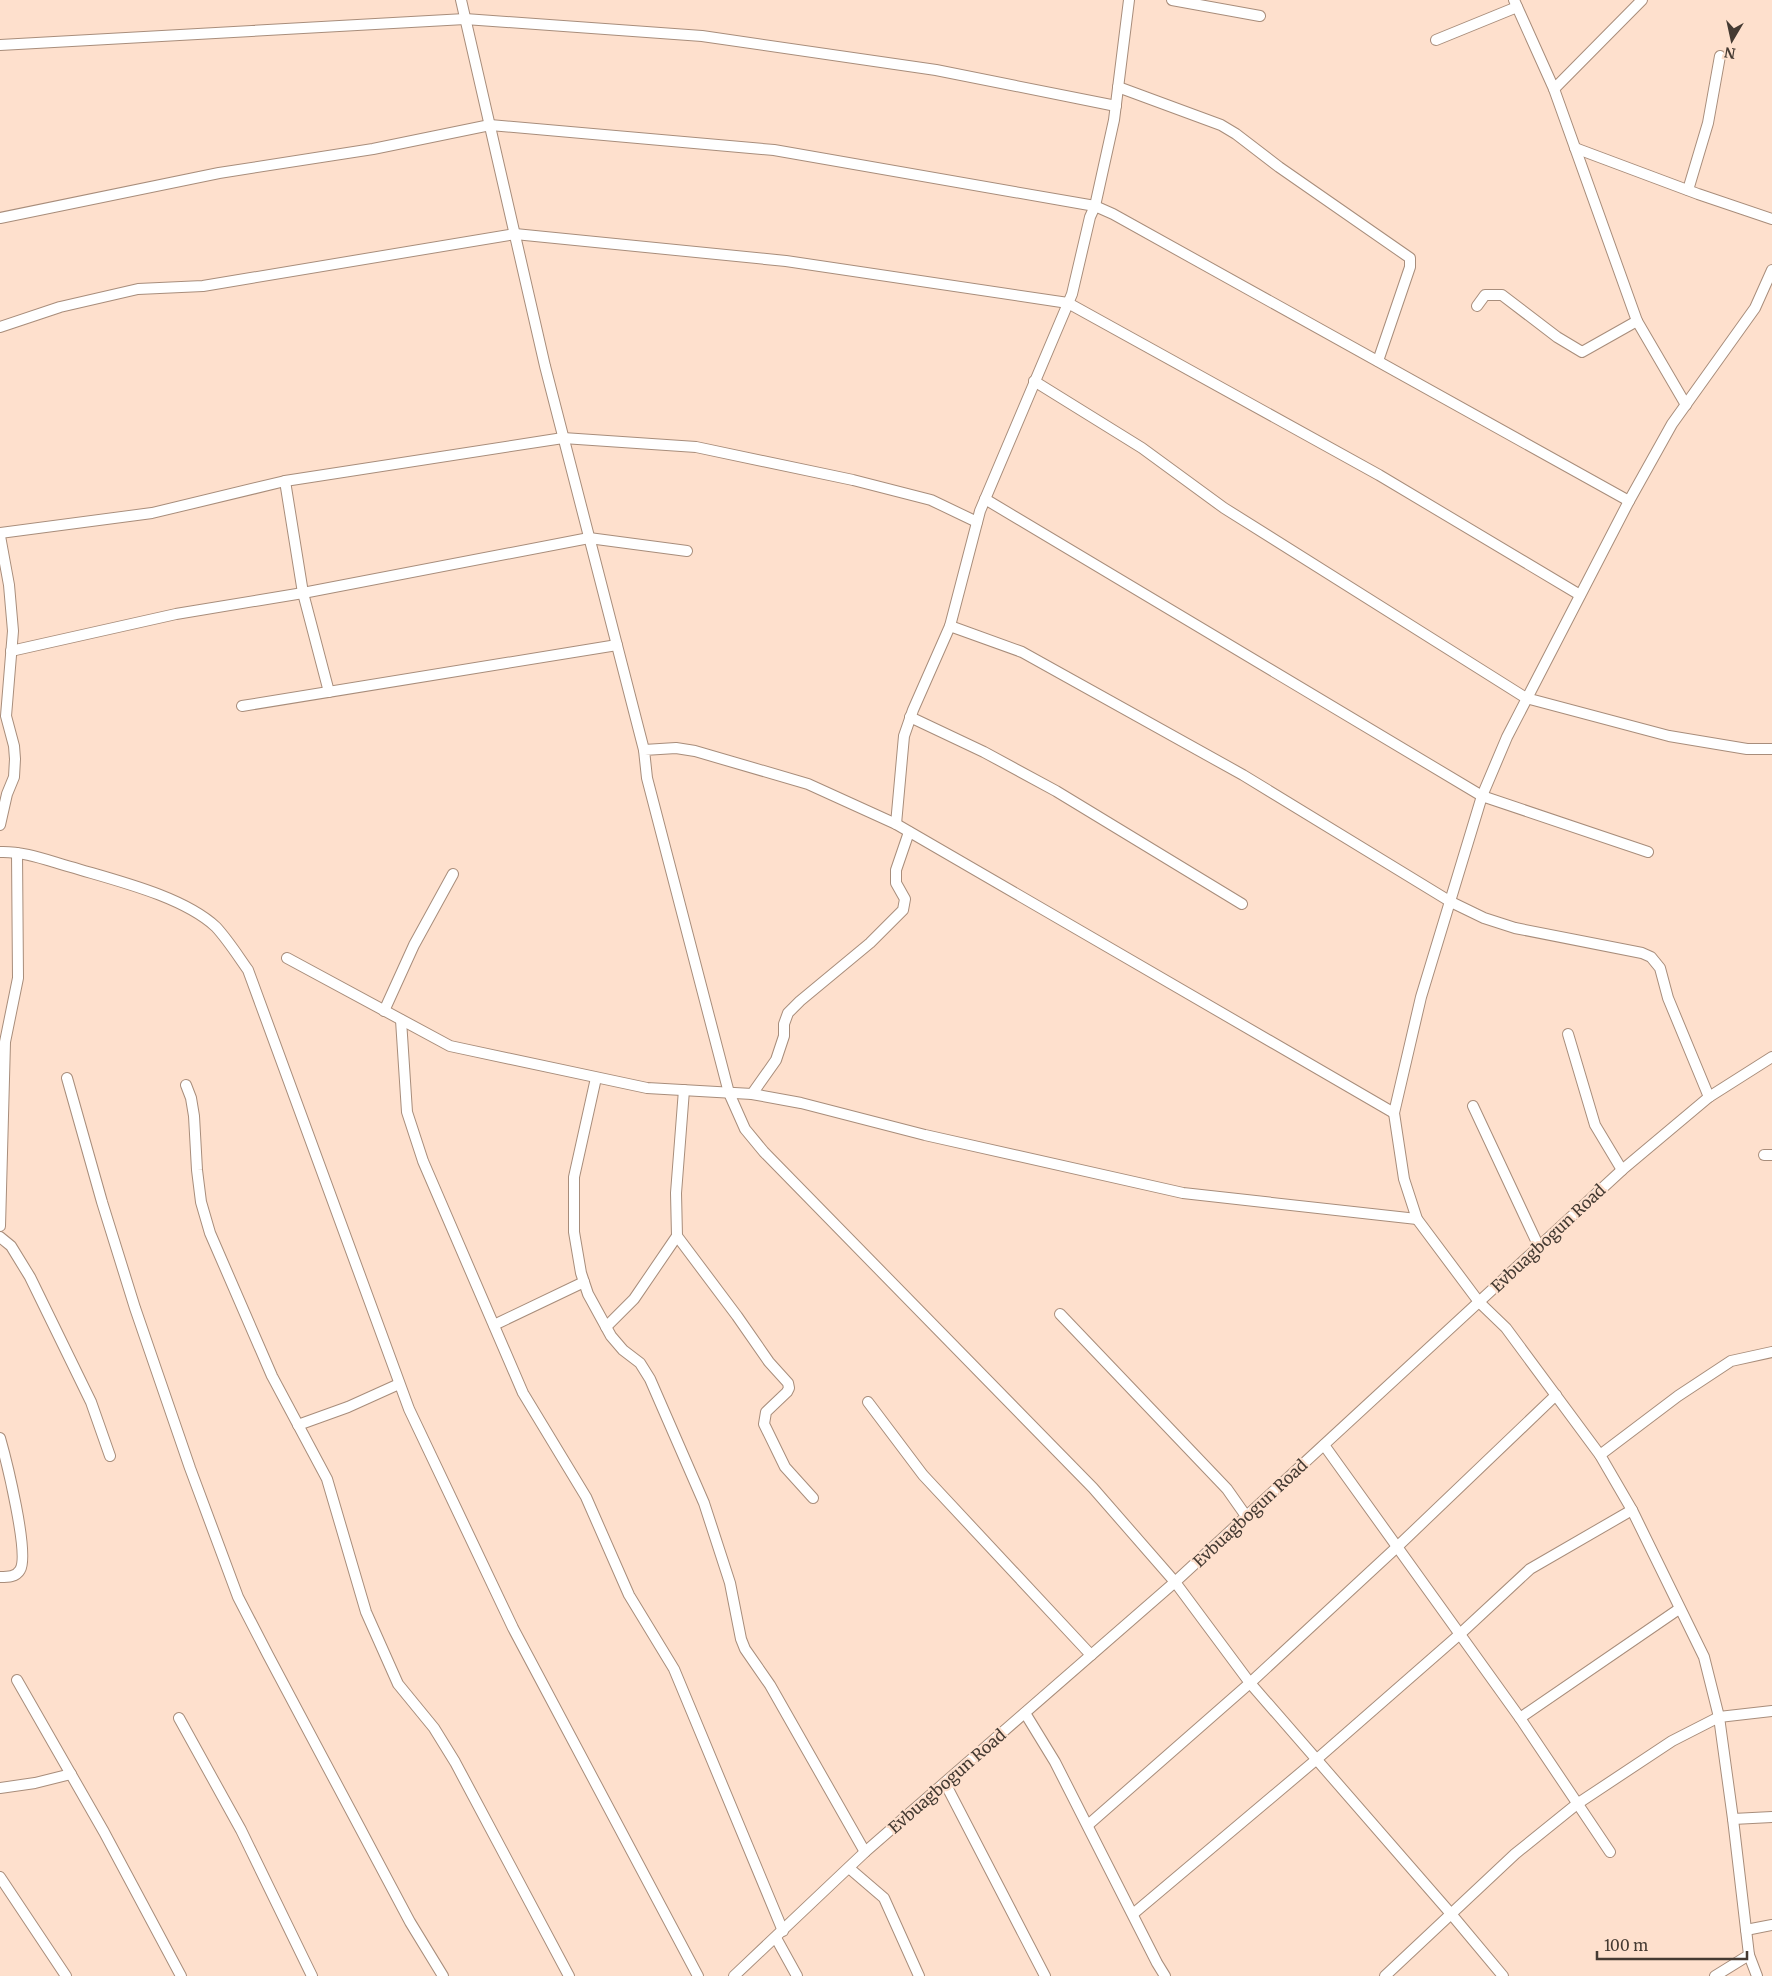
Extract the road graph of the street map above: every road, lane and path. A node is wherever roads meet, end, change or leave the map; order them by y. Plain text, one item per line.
1 (460, 0) edge
2 (1129, 0) edge
3 (1172, 0) edge
4 (1642, 0) edge
5 (1516, 4) edge
6 (1260, 16) dead end
7 (465, 19) junction
8 (1436, 40) dead end
9 (0, 45) edge
10 (1720, 56) dead end
11 (1118, 87) junction
12 (1554, 89) junction
13 (1116, 106) junction
14 (490, 125) junction
15 (1575, 148) junction
16 (1688, 190) junction
17 (1095, 206) junction
18 (0, 218) edge
19 (1772, 219) edge
20 (515, 234) junction
21 (1772, 270) edge
22 (1068, 303) junction
23 (1477, 306) dead end
24 (1637, 321) junction
25 (0, 327) edge
26 (1378, 361) junction
27 (1034, 381) junction
28 (1686, 405) junction
29 (563, 438) junction
30 (286, 481) junction
31 (985, 499) junction
32 (1629, 501) junction
33 (977, 522) junction
34 (0, 534) edge
35 (589, 538) junction
36 (687, 552) dead end
37 (303, 593) junction
38 (1580, 595) junction
39 (950, 626) junction
40 (616, 645) junction
41 (11, 651) junction
42 (328, 692) junction
43 (1526, 698) junction
44 (242, 706) dead end
45 (910, 717) junction
46 (1772, 749) edge
47 (644, 750) junction
48 (1482, 796) junction
49 (896, 824) junction
50 (0, 825) edge
51 (909, 832) junction
52 (0, 840) edge
53 (8, 852) edge
54 (1648, 852) dead end
55 (453, 874) dead end
56 (1451, 902) junction
57 (1242, 904) dead end
58 (287, 958) dead end
59 (384, 1011) junction
60 (401, 1020) junction
61 (1568, 1034) dead end
62 (1772, 1057) edge
63 (67, 1078) dead end
64 (596, 1078) junction
65 (186, 1085) dead end
66 (684, 1090) junction
67 (729, 1093) junction
68 (752, 1094) junction
69 (1709, 1097) junction
70 (1473, 1106) dead end
71 (1394, 1113) junction
72 (1622, 1170) junction
73 (1417, 1219) junction
74 (0, 1226) edge
75 (677, 1236) junction
76 (0, 1237) edge
77 (1539, 1247) junction
78 (584, 1282) junction
79 (1479, 1302) junction
80 (1060, 1314) dead end
81 (494, 1325) junction
82 (606, 1327) junction
83 (1772, 1352) edge
84 (400, 1384) junction
85 (1556, 1395) junction
86 (868, 1402) dead end
87 (298, 1425) junction
88 (0, 1438) edge
89 (1324, 1444) junction
90 (1600, 1455) junction
91 (110, 1456) dead end
92 (813, 1498) dead end
93 (1632, 1510) junction
94 (1246, 1516) junction
95 (1397, 1547) junction
96 (0, 1578) edge
97 (1175, 1582) junction
98 (1680, 1609) junction
99 (1460, 1634) junction
100 (1091, 1656) junction
101 (17, 1680) dead end
102 (1250, 1684) junction
103 (1772, 1711) edge
104 (1025, 1713) junction
105 (1719, 1717) junction
106 (179, 1718) dead end
107 (1520, 1718) junction
108 (1317, 1759) junction
109 (71, 1774) junction
110 (945, 1783) junction
111 (0, 1788) edge
112 (1577, 1804) junction
113 (1772, 1817) edge
114 (1733, 1819) junction
115 (1088, 1825) junction
116 (865, 1852) junction
117 (1610, 1852) dead end
118 (849, 1868) junction
119 (0, 1877) edge
120 (1133, 1914) junction
121 (1452, 1914) junction
122 (1772, 1926) edge
123 (1746, 1930) junction
124 (780, 1935) junction
125 (1749, 1955) junction
126 (66, 1976) edge
127 (180, 1976) edge
128 (312, 1976) edge
129 (442, 1976) edge
130 (569, 1976) edge
131 (698, 1976) edge
132 (734, 1976) edge
133 (797, 1976) edge
134 (920, 1976) edge
135 (1045, 1976) edge
136 (1165, 1976) edge
137 (1385, 1976) edge
138 (1502, 1976) edge
139 (1715, 1976) edge
140 (1756, 1976) edge

1 - 7 street
2 - 11 street
3 - 6 street
4 - 12 street
5 - 8 street
5 - 12 street
7 - 9 street
7 - 13 street
7 - 14 street
10 - 16 street
11 - 13 street
11 - 26 street
12 - 15 street
13 - 17 street
14 - 17 street
14 - 18 street
14 - 20 street
15 - 16 street
15 - 24 street
16 - 19 street
17 - 22 street
17 - 26 street
20 - 22 street
20 - 25 street
20 - 29 street
21 - 28 street
22 - 27 street
22 - 38 street
23 - 24 street
24 - 28 street
26 - 32 street
27 - 31 street
27 - 43 street
28 - 32 street
29 - 30 street
29 - 33 street
29 - 35 street
30 - 34 street
30 - 37 street
31 - 33 street
31 - 48 street
32 - 38 street
33 - 39 street
34 - 41 street
35 - 36 street
35 - 37 street
35 - 40 street
37 - 41 street
37 - 42 street
38 - 43 street
39 - 45 street
39 - 56 street
40 - 42 street
40 - 47 street
41 - 50 street
42 - 44 street
43 - 46 street
43 - 48 street
45 - 49 street
45 - 57 street
47 - 49 street
47 - 67 street
48 - 54 street
48 - 56 street
49 - 51 street
51 - 68 street
51 - 71 street
52 - 53 street
53 - 74 street
53 - 84 street
55 - 59 street
56 - 69 street
56 - 71 street
58 - 59 street
59 - 60 street
60 - 64 street
60 - 81 street
61 - 72 street
62 - 69 street, Evbuagbogun Road
63 - 129 street
64 - 66 street
64 - 78 street
65 - 87 street
66 - 67 street
66 - 75 street
67 - 68 street
67 - 97 street
68 - 73 street
69 - 72 street, Evbuagbogun Road
70 - 77 street
71 - 73 street
72 - 77 street, Evbuagbogun Road
73 - 79 street
75 - 82 street
75 - 92 street
76 - 91 street
77 - 79 street, Evbuagbogun Road
78 - 81 street
78 - 82 street
79 - 85 street
79 - 89 street, Evbuagbogun Road
80 - 94 street
81 - 124 street
82 - 116 street
83 - 90 street
84 - 87 street
84 - 131 street
85 - 90 street
85 - 95 street
86 - 100 street
87 - 130 street
88 - 96 street
89 - 94 street, Evbuagbogun Road
89 - 95 street
90 - 93 street
93 - 98 street
93 - 99 street
94 - 97 street, Evbuagbogun Road
95 - 99 street
95 - 102 street
97 - 100 street, Evbuagbogun Road
97 - 102 street
98 - 105 street
98 - 107 street
99 - 107 street
99 - 108 street
100 - 104 street, Evbuagbogun Road
101 - 109 street
102 - 108 street
102 - 115 street
103 - 105 street
104 - 110 street, Evbuagbogun Road
104 - 115 street
105 - 112 street
105 - 114 street
106 - 128 street
107 - 112 street
108 - 120 street
108 - 121 street
109 - 111 street
109 - 127 street
110 - 116 street, Evbuagbogun Road
110 - 135 street
112 - 117 street
112 - 121 street
113 - 114 street
114 - 123 street
115 - 120 street
116 - 118 street, Evbuagbogun Road
118 - 124 street, Evbuagbogun Road
118 - 134 street
119 - 126 street
120 - 136 street
121 - 137 street
121 - 138 street
122 - 123 street
123 - 125 street
124 - 132 street, Evbuagbogun Road
124 - 133 street
125 - 139 street
125 - 140 street

